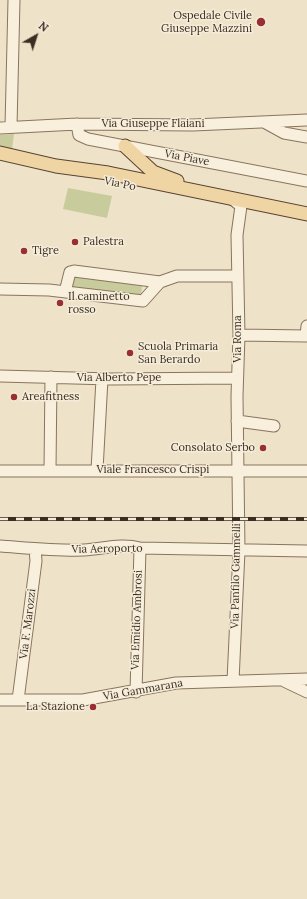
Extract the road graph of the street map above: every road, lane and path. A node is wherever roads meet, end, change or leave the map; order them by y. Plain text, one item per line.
1 (14, 0) edge
2 (307, 120) edge
3 (261, 121) junction
4 (76, 124) junction
5 (5, 128) edge
6 (307, 138) edge
7 (125, 146) junction
8 (0, 153) edge
9 (0, 161) edge
10 (105, 181) junction
11 (307, 181) edge
12 (176, 184) junction
13 (236, 203) junction
14 (307, 214) edge
15 (307, 218) edge
16 (307, 221) edge
17 (237, 276) junction
18 (160, 282) junction
19 (0, 289) edge
20 (65, 292) junction
21 (307, 333) edge
22 (239, 335) junction
23 (0, 376) edge
24 (51, 377) junction
25 (237, 378) junction
26 (102, 379) junction
27 (237, 421) junction
28 (274, 426) dead end
29 (50, 470) junction
30 (97, 470) junction
31 (0, 471) edge
32 (237, 471) junction
33 (307, 471) edge
34 (0, 546) edge
35 (140, 548) junction
36 (35, 549) junction
37 (239, 551) junction
38 (307, 551) edge
39 (307, 679) edge
40 (282, 680) junction
41 (233, 681) junction
42 (136, 692) junction
43 (307, 692) edge
44 (0, 700) edge
45 (18, 700) junction

1 - 5 street
2 - 3 street, Via Giuseppe Flaiani
3 - 4 street, Via Giuseppe Flaiani
3 - 6 street
4 - 5 street, Via Giuseppe Flaiani
4 - 7 street, Via Piave
7 - 11 street, Via Piave
7 - 12 main road
8 - 12 main road, Via Po
9 - 10 main road, Via Po
10 - 12 main road
10 - 13 main road, Via Po
12 - 13 main road, Via Po
13 - 14 main road, Via Po
13 - 15 main road
13 - 16 main road, Via Po
13 - 17 street, Via Roma
17 - 18 street
17 - 22 street, Via Roma
18 - 20 street
18 - 20 street
19 - 20 street
21 - 22 street
22 - 25 street, Via Roma
23 - 24 street, Via Alberto Pepe
24 - 26 street, Via Alberto Pepe
24 - 29 street
25 - 26 street, Via Alberto Pepe
25 - 27 street, Via Roma
26 - 30 street
27 - 28 street
27 - 32 street, Via Roma
29 - 30 street, Viale Francesco Crispi
29 - 31 street, Viale Francesco Crispi
30 - 32 street, Viale Francesco Crispi
32 - 33 street, Viale Francesco Crispi
32 - 37 street, Via Panfilo Gammelli
34 - 36 street, Via Aeroporto
35 - 36 street, Via Aeroporto
35 - 37 street, Via Aeroporto
35 - 42 street, Via Emidio Ambrosi
36 - 45 street, Via F. Marozzi
37 - 38 street, Via Aeroporto
37 - 41 street, Via Panfilo Gammelli
39 - 40 street
40 - 41 street, Via Gammarana
40 - 43 street, Via Gammarana
41 - 42 street, Via Gammarana
42 - 45 street, Via Gammarana
44 - 45 street, Via Gammarana

